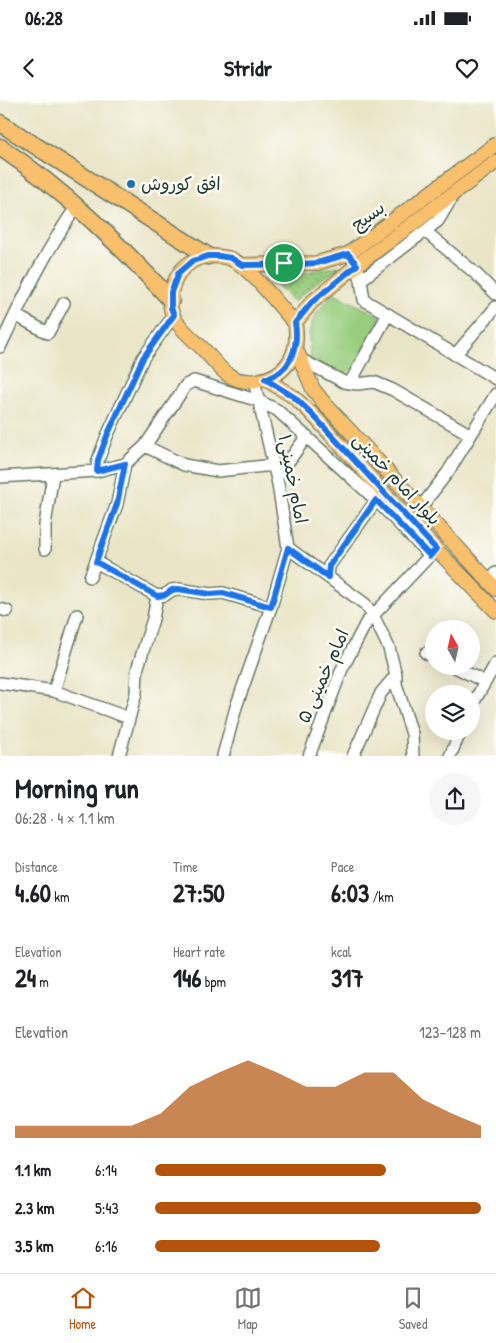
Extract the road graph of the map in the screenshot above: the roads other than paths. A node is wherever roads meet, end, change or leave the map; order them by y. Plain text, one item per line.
1 (0, 123) edge
2 (496, 144) edge
3 (0, 147) edge
4 (496, 162) edge
5 (456, 192) junction
6 (77, 206) junction
7 (425, 231) junction
8 (348, 254) junction
9 (208, 256) junction
10 (242, 265) junction
11 (357, 265) junction
12 (361, 280) junction
13 (496, 294) edge
14 (64, 303) dead end
15 (172, 307) junction
16 (496, 307) edge
17 (388, 314) junction
18 (15, 315) junction
19 (295, 323) junction
20 (0, 347) edge
21 (298, 354) junction
22 (455, 355) junction
23 (496, 379) edge
24 (260, 380) junction
25 (350, 383) junction
26 (496, 394) edge
27 (259, 401) junction
28 (471, 435) junction
29 (307, 436) junction
30 (145, 446) junction
31 (125, 464) junction
32 (274, 465) junction
33 (97, 471) junction
34 (53, 474) junction
35 (0, 477) edge
36 (277, 477) junction
37 (380, 495) junction
38 (422, 507) junction
39 (288, 548) junction
40 (45, 549) dead end
41 (433, 552) junction
42 (96, 562) junction
43 (90, 577) dead end
44 (328, 577) junction
45 (494, 582) edge
46 (157, 596) junction
47 (271, 607) junction
48 (496, 611) edge
49 (77, 615) dead end
50 (374, 617) junction
51 (496, 663) edge
52 (396, 675) junction
53 (471, 675) edge
54 (485, 682) junction
55 (0, 683) edge
56 (54, 691) junction
57 (480, 691) edge
58 (128, 718) junction
59 (457, 740) edge
60 (119, 756) edge
61 (223, 756) edge
62 (309, 756) edge
63 (354, 756) edge
64 (413, 756) edge
65 (450, 756) edge

1 - 9 highway
2 - 8 main road, بسیج
3 - 6 highway
4 - 5 main road, بسیج
5 - 7 street
5 - 11 main road, بسیج
6 - 15 highway
6 - 18 street
7 - 12 street
7 - 13 street
8 - 10 main road, بسیج
8 - 11 main road
9 - 10 main road
9 - 15 main road
10 - 19 main road
11 - 12 street
11 - 19 main road, بسیج
12 - 17 street
14 - 18 street
15 - 24 main road
15 - 33 street
16 - 22 street
17 - 22 street
17 - 25 street
18 - 20 street
19 - 21 main road
21 - 24 main road
21 - 25 street
21 - 38 main road, بلوار امام خمینی
22 - 23 street
24 - 27 street, امام خمینی۱
24 - 37 main road, بلوار امام خمینی
25 - 28 street
26 - 28 street
27 - 29 street
27 - 30 street
27 - 32 street, امام خمینی۱
28 - 38 street
29 - 36 street
29 - 37 street
30 - 31 street
30 - 32 street
31 - 33 street
31 - 42 street
32 - 36 street, امام خمینی۱
33 - 34 street
34 - 35 street
34 - 40 street
36 - 39 street, امام خمینی۱
37 - 41 main road, بلوار امام خمینی
37 - 44 street
38 - 45 main road, بلوار امام خمینی
39 - 44 street
39 - 47 street, امام خمینی۱
41 - 48 main road, بلوار امام خمینی
41 - 50 street, امام خمینی ۵
42 - 43 street
42 - 46 street
44 - 50 street
46 - 47 street
46 - 58 street
47 - 61 street, امام خمینی۱
49 - 56 street
50 - 52 street
50 - 62 street, امام خمینی ۵
51 - 54 street
52 - 63 street
52 - 64 street
53 - 54 street
54 - 57 street
55 - 56 street
56 - 58 street
58 - 60 street
59 - 65 street

